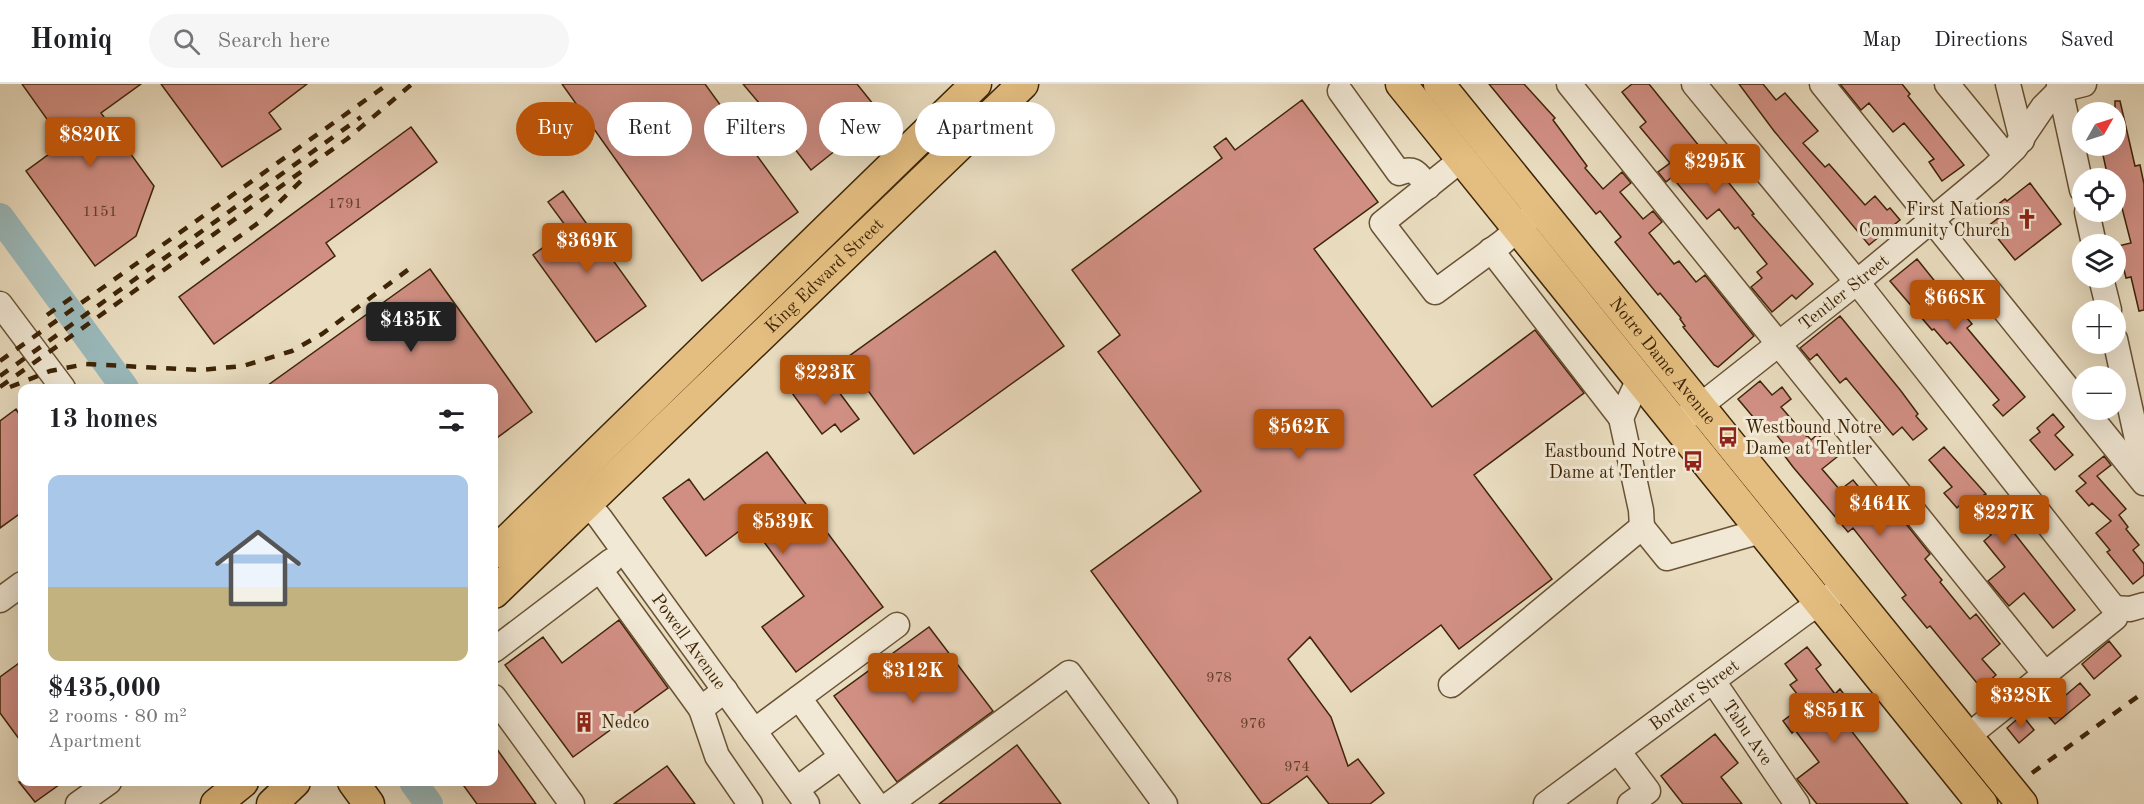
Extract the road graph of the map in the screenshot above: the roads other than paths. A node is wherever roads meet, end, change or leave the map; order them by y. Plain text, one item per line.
1 (976, 84) edge
2 (1023, 84) edge
3 (1401, 84) edge
4 (1439, 84) edge
5 (1569, 84) edge
6 (1694, 84) edge
7 (1821, 84) edge
8 (1947, 84) edge
9 (2008, 84) edge
10 (2084, 84) edge
11 (2059, 87) edge
12 (1340, 91) dead end
13 (2014, 148) junction
14 (1462, 159) junction
15 (2077, 168) edge
16 (1428, 187) junction
17 (1540, 209) junction
18 (1931, 219) junction
19 (1518, 228) junction
20 (1491, 250) junction
21 (1857, 282) junction
22 (0, 305) edge
23 (713, 340) junction
24 (1778, 343) junction
25 (2118, 354) edge
26 (734, 363) junction
27 (1639, 379) junction
28 (60, 384) edge
29 (2072, 394) edge
30 (1700, 405) junction
31 (1621, 418) junction
32 (2093, 420) edge
33 (1676, 425) junction
34 (2144, 471) edge
35 (2144, 483) edge
36 (578, 492) junction
37 (1642, 527) junction
38 (1761, 531) junction
39 (498, 550) edge
40 (624, 551) junction
41 (600, 570) junction
42 (18, 587) edge
43 (1846, 587) junction
44 (498, 588) edge
45 (0, 600) edge
46 (1819, 603) junction
47 (2144, 605) edge
48 (2115, 613) junction
49 (672, 617) junction
50 (897, 625) dead end
51 (647, 635) junction
52 (498, 647) edge
53 (2045, 674) junction
54 (1713, 681) junction
55 (1452, 685) dead end
56 (725, 690) junction
57 (799, 698) junction
58 (498, 703) edge
59 (701, 709) junction
60 (754, 730) junction
61 (1968, 736) junction
62 (1618, 751) junction
63 (842, 757) junction
64 (103, 786) edge
65 (238, 786) edge
66 (291, 786) edge
67 (356, 786) edge
68 (799, 798) edge
69 (1645, 800) edge
70 (78, 804) edge
71 (216, 804) edge
72 (272, 804) edge
73 (369, 804) edge
74 (572, 804) edge
75 (750, 804) edge
76 (876, 804) edge
77 (890, 804) edge
78 (1165, 804) edge
79 (1546, 804) edge
80 (1797, 804) edge
81 (1982, 804) edge
82 (2022, 804) edge

1 - 23 main road, King Edward Street
2 - 26 main road, King Edward Street
3 - 14 main road, Notre Dame Avenue
4 - 17 main road, Notre Dame Avenue
5 - 24 street
6 - 21 street
7 - 18 street
8 - 13 street
9 - 13 street
10 - 11 street
11 - 13 street, Tentler Street
11 - 15 street
12 - 16 street
13 - 18 street, Tentler Street
14 - 16 street
14 - 19 main road, Notre Dame Avenue
16 - 20 street
17 - 19 street
17 - 30 main road, Notre Dame Avenue
18 - 21 street, Tentler Street
18 - 29 street
19 - 20 street
19 - 27 main road, Notre Dame Avenue
20 - 31 street
21 - 24 street, Tentler Street
21 - 48 street
22 - 28 street
23 - 26 main road
23 - 36 main road, King Edward Street
24 - 30 street, Tentler Street
24 - 53 street
25 - 34 street
26 - 36 main road, King Edward Street
27 - 31 street
27 - 33 main road, Notre Dame Avenue
30 - 33 street, Tentler Street
30 - 43 main road, Notre Dame Avenue
31 - 37 street
32 - 35 street
33 - 38 main road, Notre Dame Avenue
36 - 39 main road, King Edward Street
36 - 40 street, Powell Avenue
36 - 44 main road, King Edward Street
37 - 38 street
37 - 55 street
38 - 46 main road, Notre Dame Avenue
40 - 41 street
40 - 49 street, Powell Avenue
41 - 51 street
41 - 52 street
42 - 45 street
43 - 46 street, Border Street
43 - 61 main road, Notre Dame Avenue
46 - 54 street, Border Street
46 - 81 main road, Notre Dame Avenue
47 - 48 street
48 - 53 street
49 - 51 street
49 - 56 street, Powell Avenue
50 - 57 street
51 - 59 street
53 - 61 street
54 - 62 street, Border Street
54 - 80 street, Tabu Ave
56 - 59 street
56 - 60 street, Powell Avenue
57 - 60 street
57 - 63 street
58 - 74 street
59 - 75 street
60 - 68 street, Powell Avenue
61 - 82 main road, Notre Dame Avenue
62 - 69 street
62 - 79 street, Border Street
63 - 68 street
63 - 76 street
64 - 70 street
65 - 71 main road
66 - 72 main road
67 - 73 main road
77 - 78 street

